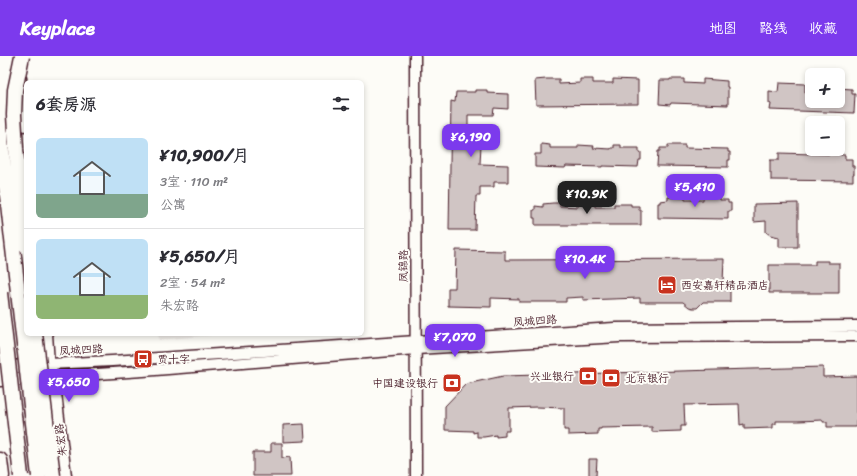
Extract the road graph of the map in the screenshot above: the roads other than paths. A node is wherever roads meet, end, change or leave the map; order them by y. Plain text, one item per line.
1 (18, 56) edge
2 (22, 56) edge
3 (415, 56) edge
4 (24, 110) edge
5 (0, 134) edge
6 (24, 227) edge
7 (0, 292) edge
8 (857, 326) edge
9 (35, 336) edge
10 (46, 336) edge
11 (857, 336) edge
12 (416, 345) junction
13 (48, 364) junction
14 (0, 368) edge
15 (53, 376) junction
16 (0, 380) edge
17 (0, 460) edge
18 (2, 476) edge
19 (21, 476) edge
20 (39, 476) edge
21 (53, 476) edge
22 (65, 476) edge
23 (416, 476) edge

1 - 4 main road
2 - 6 highway, bridge
3 - 12 street, 凤锦路
5 - 20 highway, bridge
7 - 19 highway, bridge
8 - 12 street, 凤城四路
9 - 21 highway, bridge
10 - 13 main road, 朱宏路
11 - 12 street, 凤城四路
12 - 13 street, 凤城四路
12 - 15 street, 凤城四路
12 - 23 street, 凤锦路
13 - 14 main road
13 - 15 main road, 朱宏路
15 - 16 main road
15 - 22 main road, 朱宏路
17 - 18 highway

